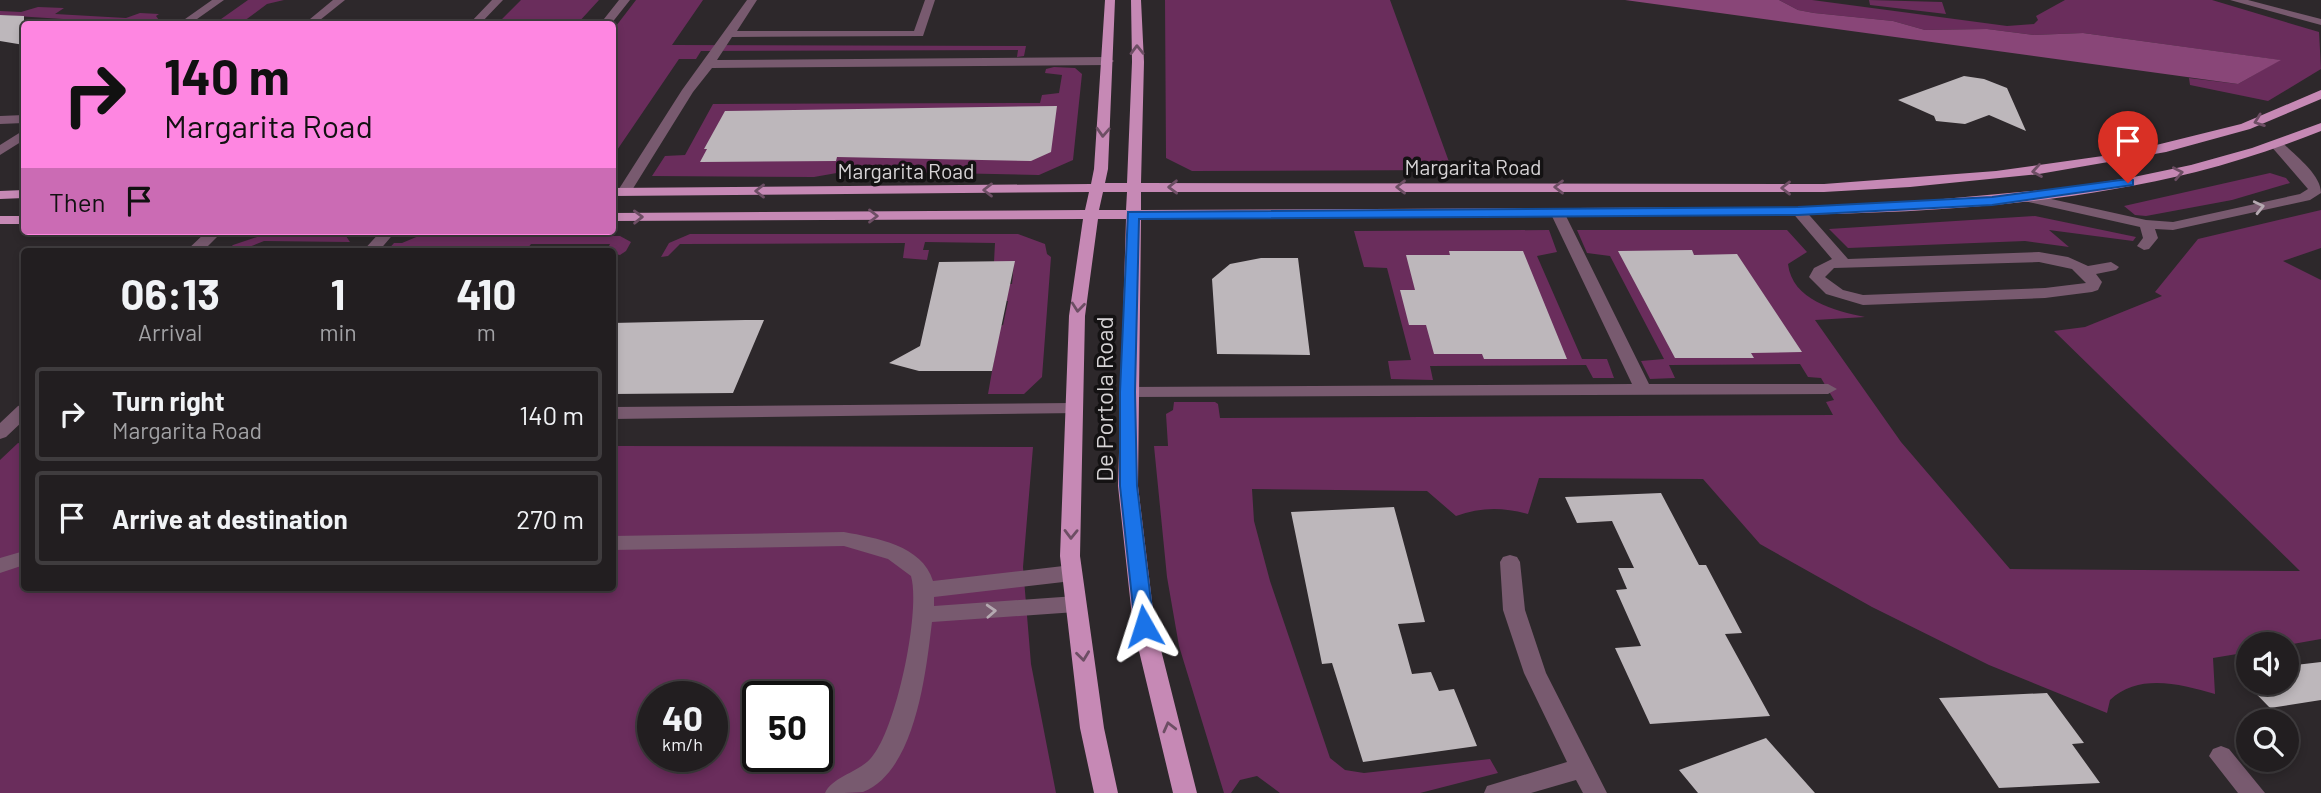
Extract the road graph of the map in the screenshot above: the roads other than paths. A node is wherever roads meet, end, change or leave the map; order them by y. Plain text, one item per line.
1 (219, 0) edge
2 (340, 0) edge
3 (498, 0) edge
4 (625, 0) edge
5 (752, 0) edge
6 (930, 0) edge
7 (1110, 0) edge
8 (1136, 0) edge
9 (2235, 0) edge
10 (188, 21) edge
11 (313, 21) edge
12 (477, 21) edge
13 (608, 21) edge
14 (2321, 22) edge
15 (729, 34) junction
16 (1108, 61) junction
17 (709, 64) junction
18 (2321, 94) edge
19 (21, 119) edge
20 (0, 120) edge
21 (2321, 127) edge
22 (21, 136) edge
23 (2277, 145) junction
24 (0, 151) edge
25 (2314, 177) edge
26 (1927, 183) junction
27 (1134, 188) junction
28 (1097, 189) junction
29 (618, 192) edge
30 (21, 194) edge
31 (0, 195) edge
32 (2024, 197) junction
33 (1798, 211) junction
34 (1557, 212) junction
35 (1091, 215) junction
36 (1132, 215) junction
37 (616, 217) edge
38 (0, 220) edge
39 (21, 220) edge
40 (2146, 224) junction
41 (212, 235) edge
42 (385, 235) edge
43 (2144, 246) dead end
44 (197, 248) edge
45 (374, 248) edge
46 (1844, 264) junction
47 (2111, 267) dead end
48 (2085, 271) junction
49 (1828, 389) dead end
50 (1643, 390) junction
51 (1128, 392) junction
52 (1073, 409) junction
53 (21, 413) edge
54 (616, 413) edge
55 (0, 433) edge
56 (616, 543) edge
57 (21, 559) edge
58 (1510, 562) dead end
59 (0, 566) edge
60 (1072, 573) junction
61 (924, 590) junction
62 (1076, 604) junction
63 (923, 615) junction
64 (2221, 756) dead end
65 (1581, 768) junction
66 (837, 793) edge
67 (1106, 793) edge
68 (1185, 793) edge
69 (1496, 793) edge
70 (1595, 793) edge
71 (2253, 793) edge

1 - 10 street
2 - 11 street
3 - 12 street
4 - 13 street
5 - 15 street
6 - 15 street
7 - 16 main road, De Portola Road
27 -> 8 main road, De Portola Road
9 - 14 street
15 - 17 street
16 - 17 street
16 -> 28 main road, De Portola Road
17 - 29 street
18 -> 26 main road, Margarita Road
19 - 20 street
21 - 23 main road, Margarita Road
22 - 24 street
23 - 25 street
32 -> 23 main road, Margarita Road
40 -> 25 street
26 -> 27 main road, Margarita Road
26 - 33 main road
27 - 28 main road, Margarita Road
27 - 36 main road, De Portola Road
28 -> 29 main road, Margarita Road
28 - 35 main road, De Portola Road
30 - 31 main road
32 - 33 main road, Margarita Road
32 - 40 street
33 - 34 main road, Margarita Road
33 - 46 street
34 - 36 main road, Margarita Road
34 - 50 street
35 - 36 main road, Margarita Road
37 -> 35 main road, Margarita Road
35 -> 52 main road, De Portola Road
36 - 51 main road, De Portola Road
38 - 39 main road
40 - 43 street
41 - 44 street
42 - 45 street
46 - 48 street
46 - 48 street
47 - 48 street
49 - 50 street
50 - 51 street
68 -> 51 main road, De Portola Road
52 - 54 street
52 -> 60 main road, De Portola Road
53 - 55 street
56 - 61 street
57 - 59 street
58 - 65 street
60 - 61 street
60 - 62 main road, De Portola Road
61 - 63 street
63 -> 62 street
62 -> 67 main road, De Portola Road
63 - 66 street
64 - 71 street
65 - 69 street
65 - 70 street

